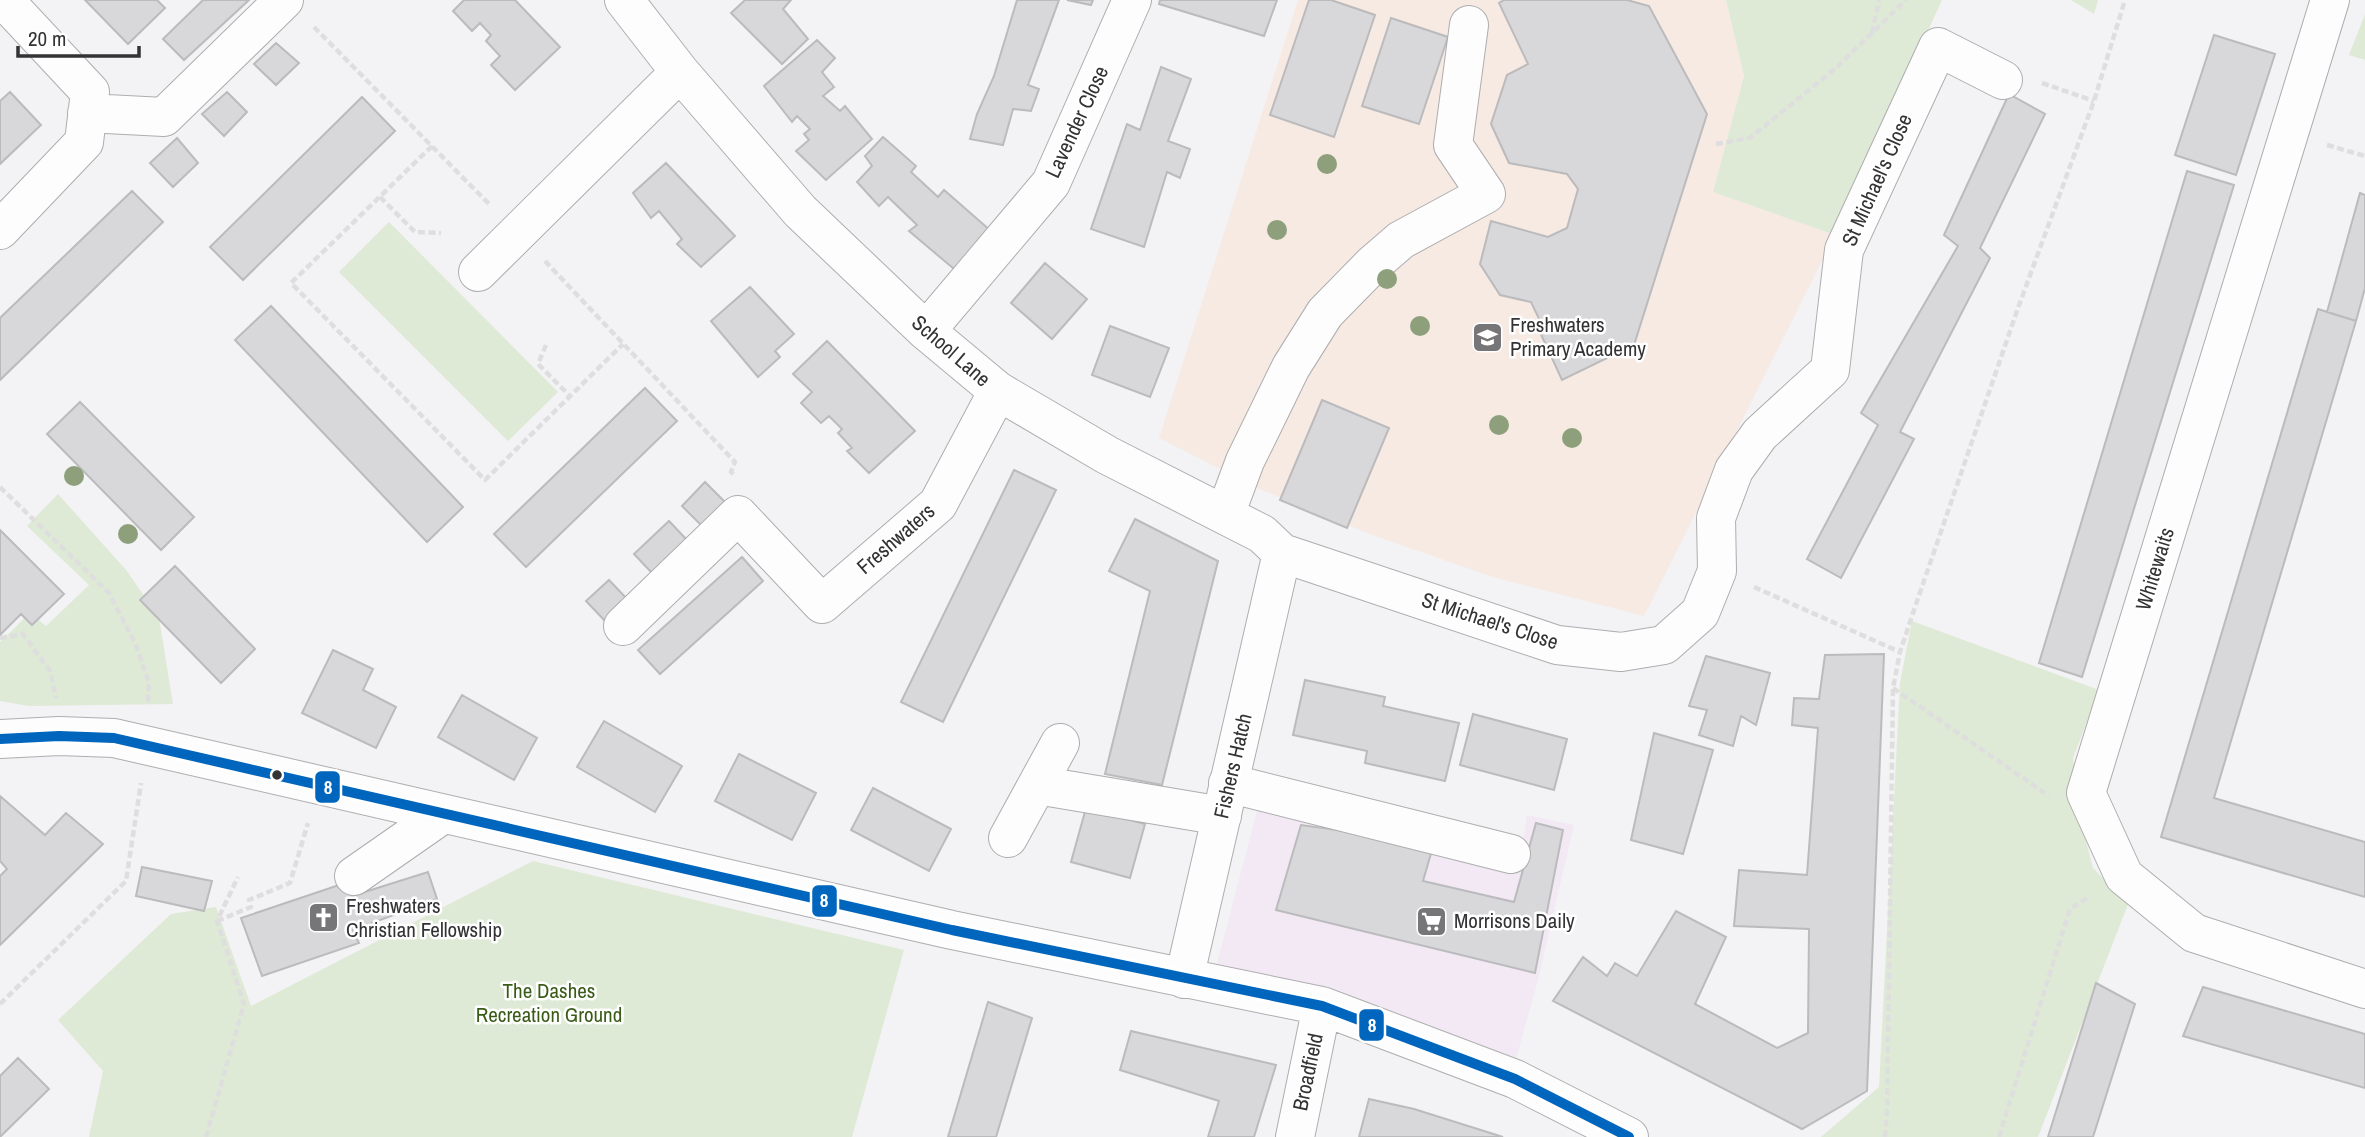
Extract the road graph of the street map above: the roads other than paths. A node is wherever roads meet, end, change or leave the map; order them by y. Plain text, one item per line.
1 (4, 0) edge
2 (624, 0) edge
3 (1132, 0) edge
4 (2330, 0) edge
5 (295, 10) edge
6 (1469, 25) dead end
7 (680, 72) junction
8 (2003, 80) road end
9 (87, 113) junction
10 (0, 230) edge
11 (478, 272) dead end
12 (926, 331) junction
13 (998, 391) junction
14 (1225, 515) junction
15 (1282, 553) junction
16 (623, 626) dead end
17 (0, 738) edge
18 (1059, 743) dead end
19 (1037, 785) junction
20 (1225, 800) junction
21 (443, 814) junction
22 (1008, 838) dead end
23 (1511, 854) dead end
24 (354, 876) dead end
25 (1184, 979) junction
26 (2365, 989) edge
27 (1322, 1006) junction
28 (1295, 1137) edge
29 (1629, 1137) edge

1 - 9 street
2 - 7 street, School Lane
3 - 12 street, Lavender Close
4 - 26 street, Whitewaits
5 - 9 street
6 - 14 street
7 - 11 street
7 - 12 street, School Lane
8 - 15 street, St Michael's Close
9 - 10 street
12 - 13 street, School Lane
13 - 14 street, School Lane
13 - 16 street, Freshwaters
14 - 15 street, School Lane
15 - 20 street, Fishers Hatch
17 - 21 street
18 - 19 street
19 - 20 street
19 - 22 street
20 - 23 street
20 - 25 street, Fishers Hatch
21 - 24 street
21 - 25 street
25 - 27 street
27 - 28 street, Broadfield
27 - 29 street

